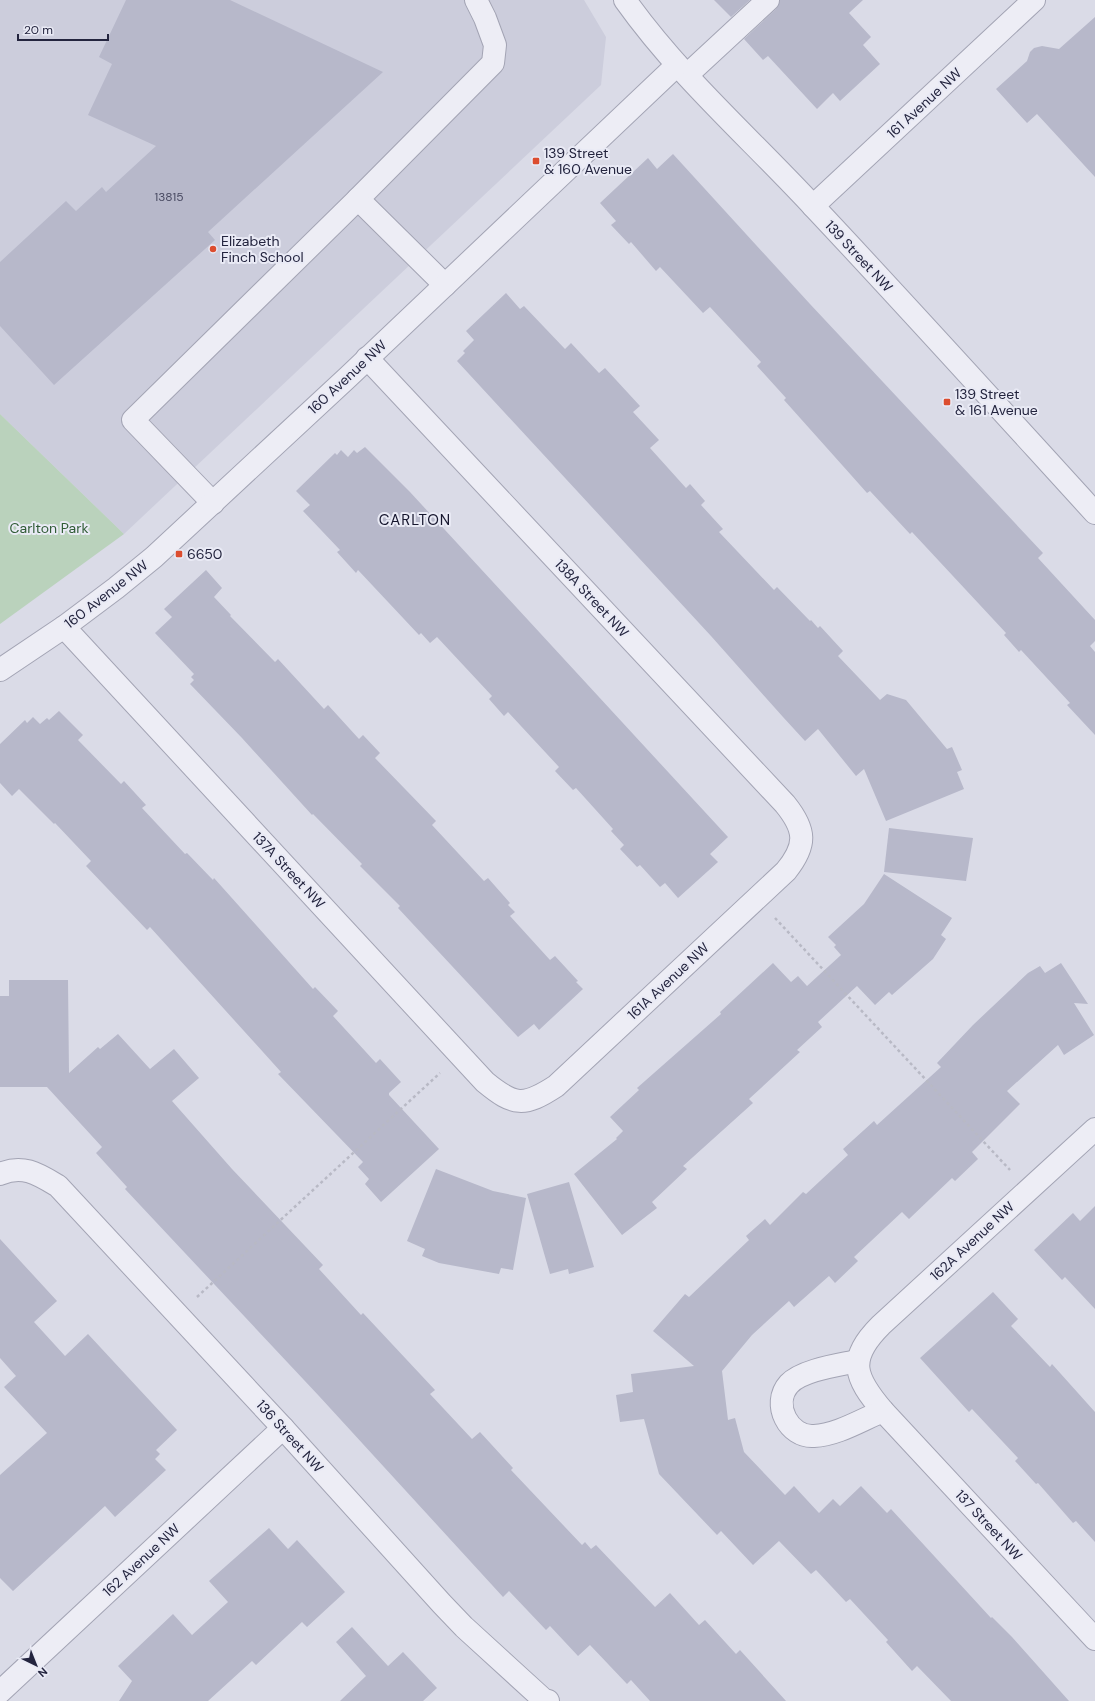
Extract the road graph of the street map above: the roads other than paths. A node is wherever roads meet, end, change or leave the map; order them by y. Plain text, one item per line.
1 (476, 0) edge
2 (625, 0) edge
3 (768, 0) edge
4 (1034, 0) edge
5 (682, 70) junction
6 (358, 199) junction
7 (813, 206) junction
8 (445, 285) junction
9 (367, 358) junction
10 (213, 502) junction
11 (1095, 512) edge
12 (64, 627) junction
13 (0, 670) edge
14 (802, 845) joint
15 (523, 1102) joint
16 (1095, 1129) edge
17 (0, 1174) edge
18 (858, 1361) junction
19 (883, 1411) junction
20 (283, 1428) junction
21 (1095, 1639) edge
22 (0, 1692) edge
23 (545, 1701) edge

1 - 6 street
2 - 5 street, 139 Street NW
3 - 5 street, 160 Avenue NW
4 - 7 street, 161 Avenue NW
5 - 7 street, 139 Street NW
5 - 8 street, 160 Avenue NW
6 - 8 street
6 - 10 street
7 - 11 street, 139 Street NW
8 - 9 street, 160 Avenue NW
9 - 10 street, 160 Avenue NW
9 - 14 street, 138A Street NW
10 - 12 street, 160 Avenue NW
12 - 13 street, 160 Avenue NW
12 - 15 street, 137A Street NW
14 - 15 street, 161A Avenue NW
16 - 18 street, 162A Avenue NW
17 - 20 street, 136 Street NW
18 - 19 street, 137 Street NW
18 - 19 street
19 - 21 street, 137 Street NW
20 - 22 street, 162 Avenue NW
20 - 23 street, 136 Street NW

